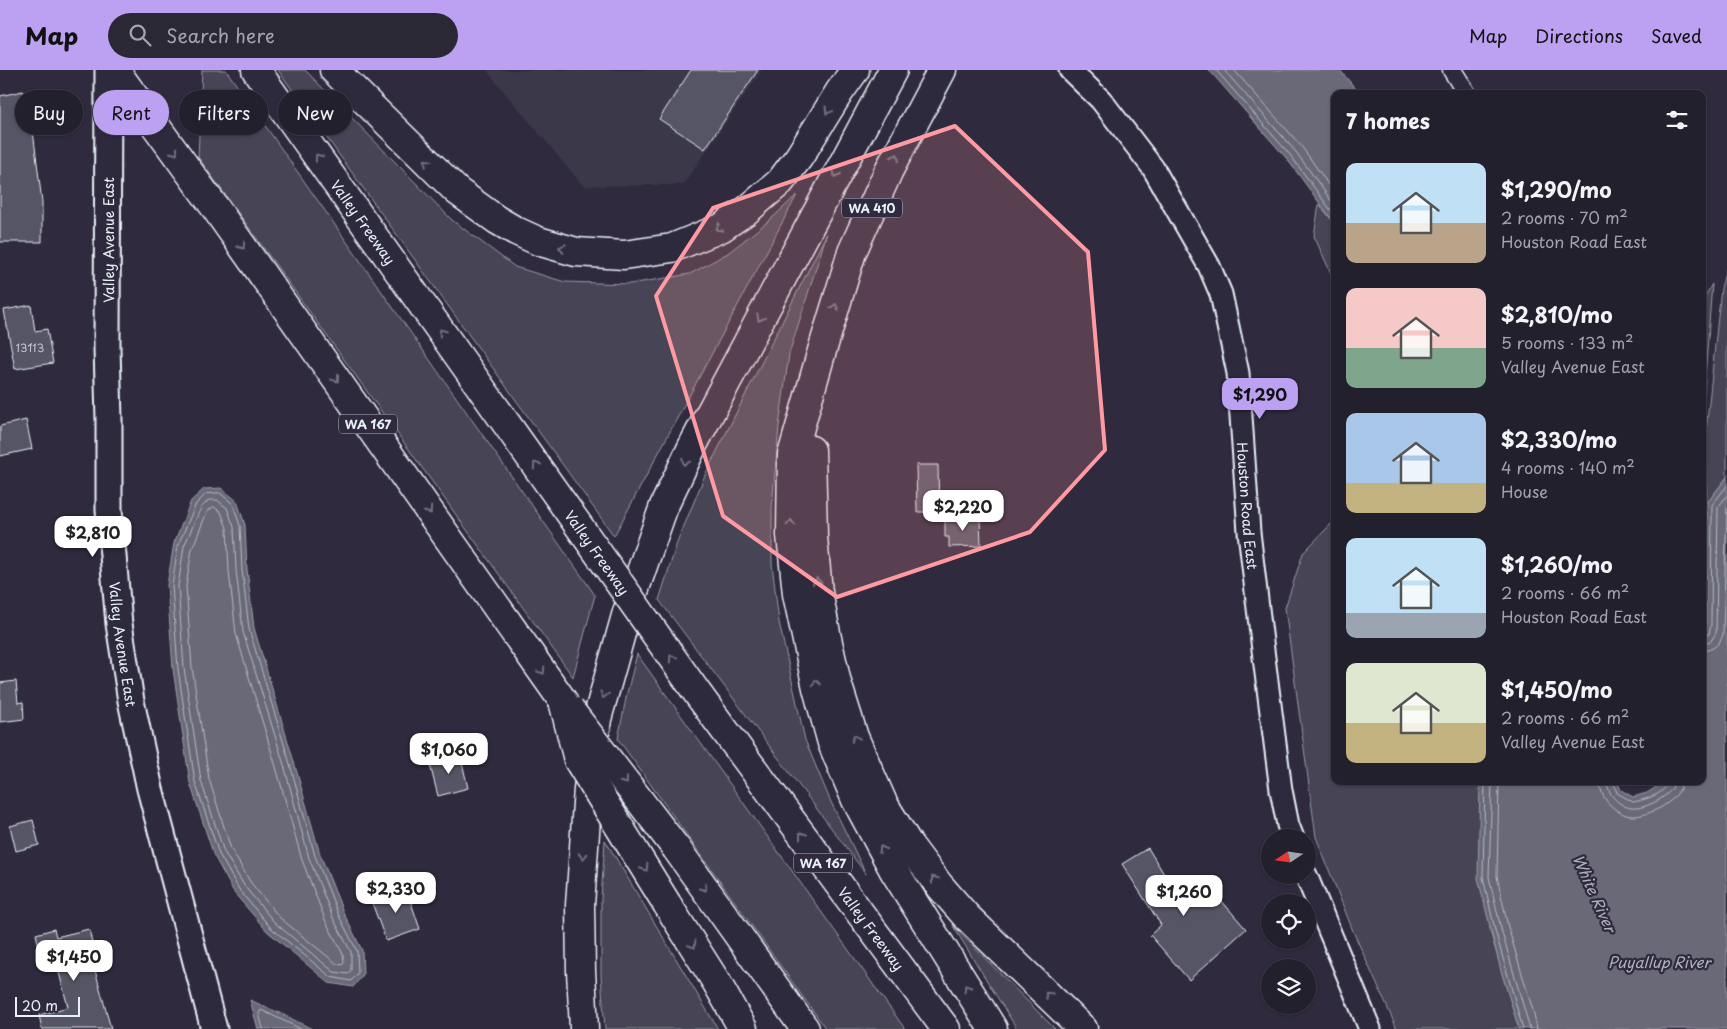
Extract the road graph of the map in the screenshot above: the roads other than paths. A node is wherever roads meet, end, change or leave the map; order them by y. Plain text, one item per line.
1 (108, 70) edge
2 (115, 70) edge
3 (256, 70) edge
4 (334, 70) edge
5 (855, 70) edge
6 (893, 70) edge
7 (942, 70) edge
8 (1070, 70) edge
9 (1452, 70) edge
10 (1464, 90) edge
11 (820, 354) junction
12 (563, 701) junction
13 (1290, 829) edge
14 (1310, 884) edge
15 (214, 1029) edge
16 (584, 1029) edge
17 (743, 1029) edge
18 (805, 1029) edge
19 (946, 1029) edge
20 (993, 1029) edge
21 (1083, 1029) edge
22 (1370, 1029) edge

1 - 15 main road, Valley Avenue East
2 -> 12 highway, WA 167
19 -> 3 highway, Valley Freeway / WA 167, bridge
5 -> 4 highway
6 -> 16 highway
11 -> 7 highway, WA 410
8 - 13 street, Houston Road East
9 - 10 street
20 -> 11 highway
21 -> 11 highway
12 -> 17 highway, bridge
12 -> 18 highway, WA 167, bridge
14 - 22 street

